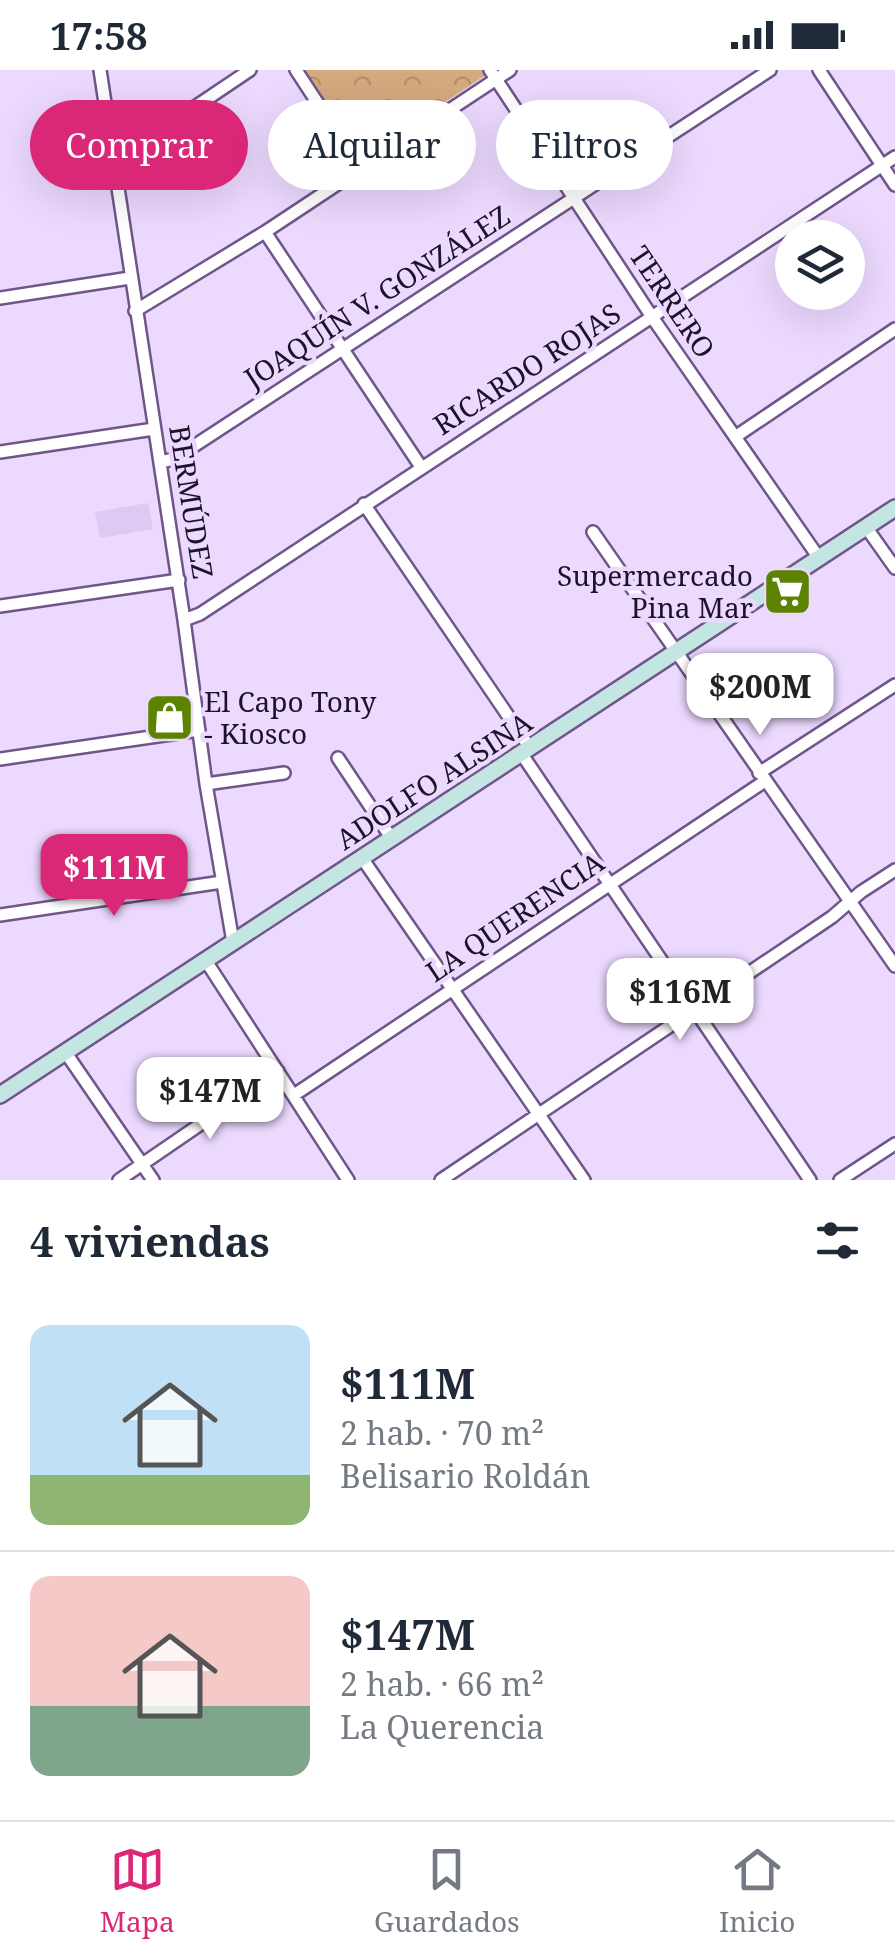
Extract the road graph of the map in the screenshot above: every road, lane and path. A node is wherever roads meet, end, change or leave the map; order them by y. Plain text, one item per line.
1 (100, 70) edge
2 (250, 70) edge
3 (296, 70) edge
4 (510, 70) edge
5 (770, 70) edge
6 (820, 70) edge
7 (493, 75) edge
8 (104, 100) edge
9 (205, 100) edge
10 (316, 100) edge
11 (457, 100) edge
12 (895, 157) edge
13 (882, 166) junction
14 (895, 185) edge
15 (118, 190) edge
16 (327, 190) edge
17 (574, 198) junction
18 (265, 232) junction
19 (130, 278) junction
20 (0, 298) edge
21 (135, 311) junction
22 (652, 318) junction
23 (895, 329) edge
24 (342, 349) junction
25 (154, 428) junction
26 (734, 437) junction
27 (0, 452) edge
28 (160, 462) junction
29 (422, 467) junction
30 (364, 504) junction
31 (895, 508) edge
32 (866, 527) junction
33 (593, 532) dead end
34 (818, 558) junction
35 (895, 568) edge
36 (178, 580) junction
37 (0, 606) edge
38 (184, 620) junction
39 (674, 651) junction
40 (895, 685) edge
41 (199, 730) junction
42 (526, 750) junction
43 (338, 758) dead end
44 (0, 759) edge
45 (284, 773) dead end
46 (762, 777) junction
47 (206, 784) junction
48 (392, 839) junction
49 (362, 858) junction
50 (895, 870) edge
51 (222, 882) junction
52 (609, 884) junction
53 (849, 902) junction
54 (0, 916) edge
55 (233, 942) junction
56 (206, 961) junction
57 (895, 966) edge
58 (453, 990) junction
59 (694, 1009) junction
60 (66, 1053) junction
61 (278, 1071) junction
62 (0, 1095) edge
63 (294, 1096) junction
64 (539, 1115) junction
65 (895, 1144) edge
66 (141, 1164) junction
67 (342, 1178) edge
68 (118, 1180) edge
69 (153, 1180) edge
70 (441, 1180) edge
71 (584, 1180) edge
72 (810, 1180) edge
73 (840, 1180) edge

1 - 8 street, BERMÚDEZ
2 - 9 street
3 - 10 street
4 - 7 street
5 - 17 street, JOAQUÍN V. GONZÁLEZ
6 - 13 street
7 - 11 street
7 - 17 street, TERRERO
12 - 13 street, RICARDO ROJAS
13 - 14 street
13 - 22 street, RICARDO ROJAS
15 - 19 street, BERMÚDEZ
16 - 18 street
17 - 22 street, TERRERO
17 - 24 street, JOAQUÍN V. GONZÁLEZ
18 - 21 street
18 - 24 street
19 - 20 street
19 - 21 street, BERMÚDEZ
21 - 25 street, BERMÚDEZ
22 - 26 street, TERRERO
22 - 29 street, RICARDO ROJAS
23 - 26 street
24 - 28 street, JOAQUÍN V. GONZÁLEZ
24 - 29 street
25 - 27 street
25 - 28 street, BERMÚDEZ
26 - 34 street, TERRERO
28 - 36 street, BERMÚDEZ
29 - 30 street, RICARDO ROJAS
30 - 38 street, RICARDO ROJAS
30 - 42 street
31 - 32 street, ADOLFO ALSINA
32 - 34 street, ADOLFO ALSINA
32 - 35 street
33 - 39 street
34 - 39 street, ADOLFO ALSINA
36 - 37 street
36 - 38 street, BERMÚDEZ
38 - 41 street, BERMÚDEZ
39 - 42 street, ADOLFO ALSINA
39 - 46 street
40 - 46 street, LA QUERENCIA
41 - 44 street
41 - 47 street, BERMÚDEZ
42 - 48 street, ADOLFO ALSINA
42 - 52 street
43 - 48 street
45 - 47 street
46 - 52 street, LA QUERENCIA
46 - 53 street
47 - 51 street, BERMÚDEZ
48 - 49 street, ADOLFO ALSINA
49 - 55 street, ADOLFO ALSINA
49 - 58 street
50 - 53 street
51 - 54 street
51 - 55 street, BERMÚDEZ
52 - 58 street, LA QUERENCIA
52 - 59 street
53 - 57 street
53 - 59 street
55 - 56 street, ADOLFO ALSINA
56 - 60 street, ADOLFO ALSINA
56 - 61 street
58 - 63 street, LA QUERENCIA
58 - 64 street
59 - 64 street
59 - 72 street
60 - 62 street, ADOLFO ALSINA
60 - 66 street
61 - 63 street
61 - 66 street
63 - 67 street
64 - 70 street
64 - 71 street
65 - 73 street
66 - 68 street
66 - 69 street

